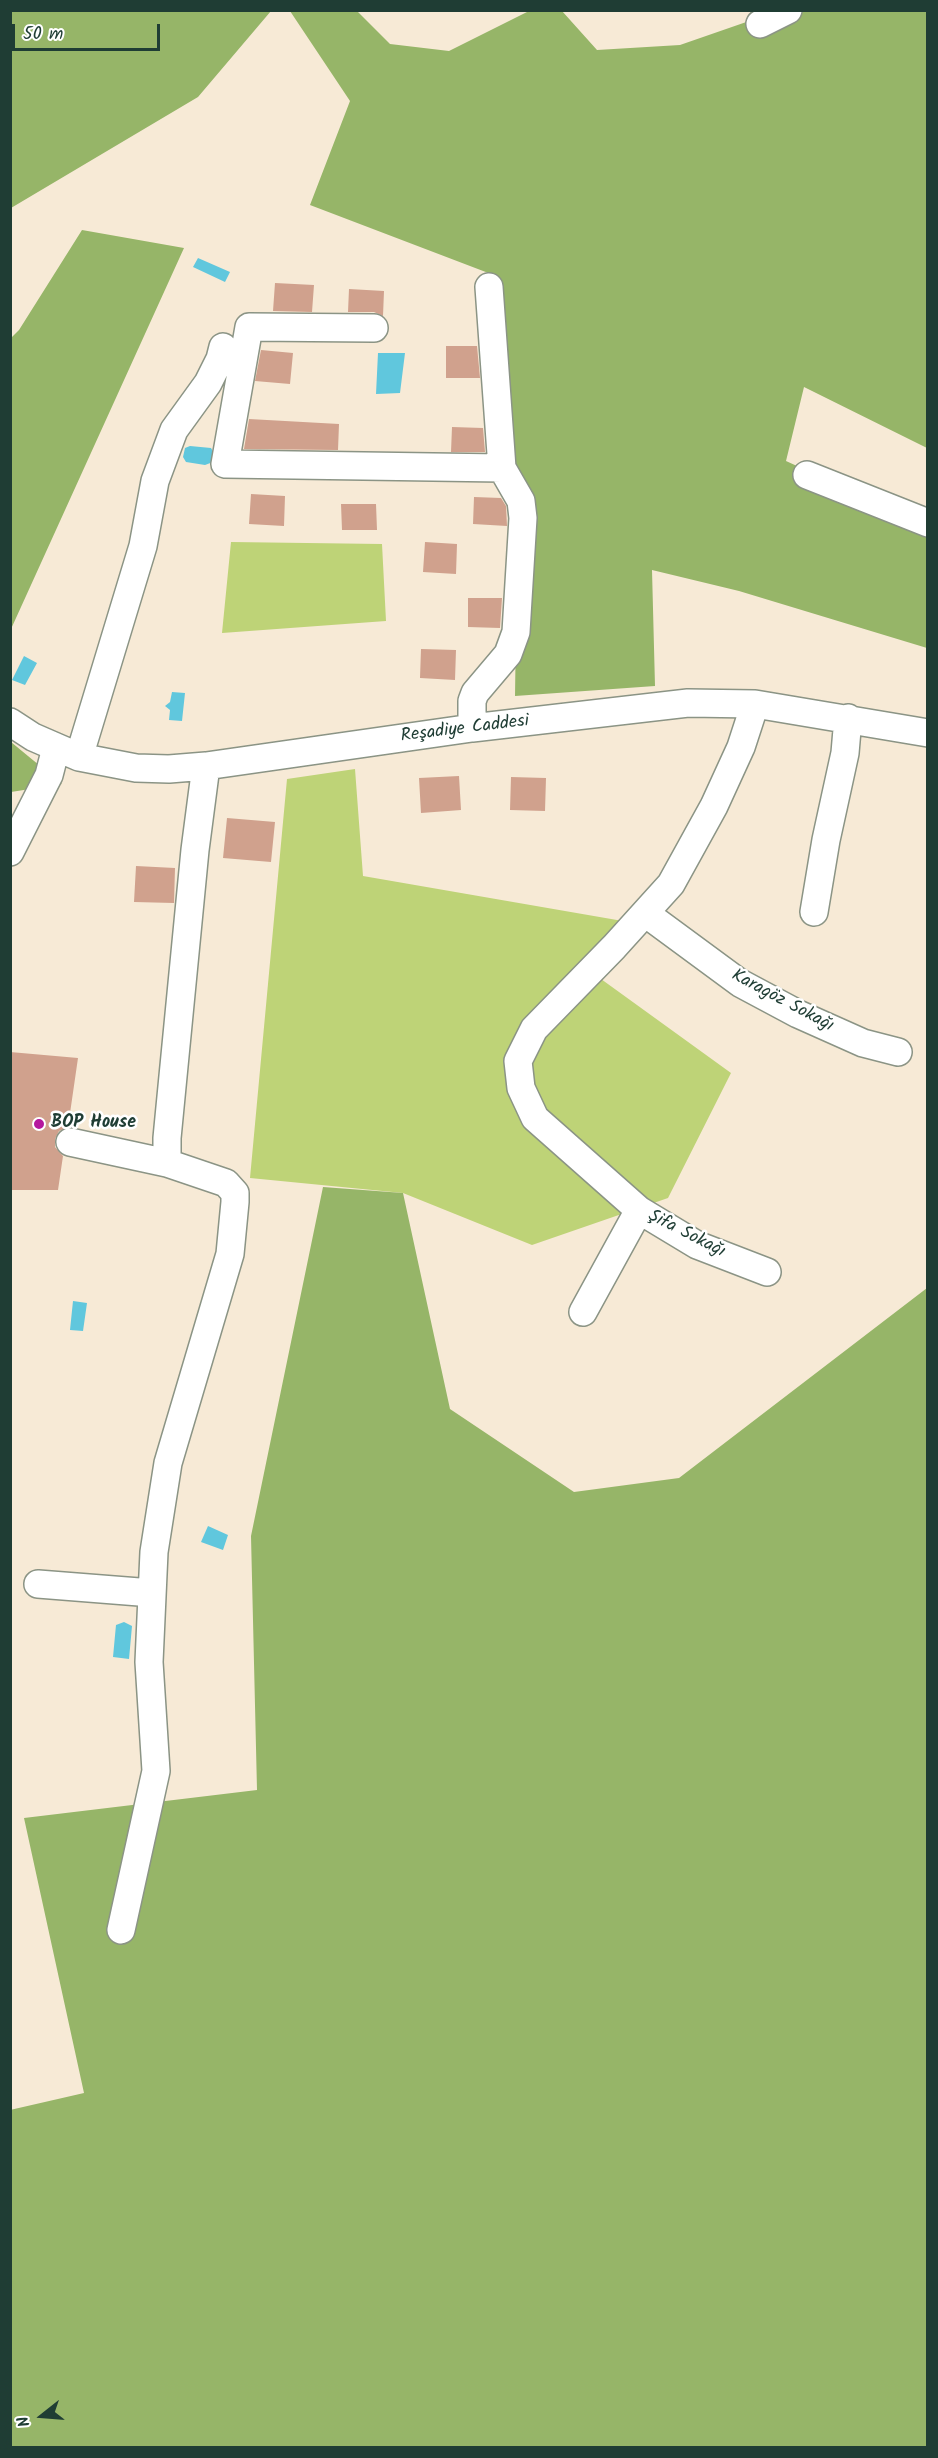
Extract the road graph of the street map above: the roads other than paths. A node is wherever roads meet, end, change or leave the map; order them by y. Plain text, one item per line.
1 (788, 10) edge
2 (760, 24) dead end
3 (489, 286) dead end
4 (374, 328) dead end
5 (223, 347) dead end
6 (502, 468) junction
7 (807, 475) dead end
8 (927, 523) edge
9 (755, 704) junction
10 (848, 718) junction
11 (10, 722) edge
12 (472, 728) junction
13 (927, 733) edge
14 (68, 753) junction
15 (206, 766) junction
16 (10, 852) edge
17 (814, 912) dead end
18 (645, 913) junction
19 (898, 1052) dead end
20 (70, 1142) dead end
21 (167, 1163) junction
22 (639, 1210) junction
23 (767, 1272) dead end
24 (584, 1312) dead end
25 (38, 1584) dead end
26 (152, 1593) junction
27 (121, 1930) dead end

1 - 2 street
3 - 6 street
4 - 6 street
5 - 14 street
6 - 12 street
7 - 8 street
9 - 10 street, Reşadiye Caddesi
9 - 12 street, Reşadiye Caddesi
9 - 18 street, Şifa Sokağı
10 - 13 street, Reşadiye Caddesi
10 - 17 street
11 - 14 street, Reşadiye Caddesi
12 - 15 street, Reşadiye Caddesi
14 - 15 street, Reşadiye Caddesi
14 - 16 street
15 - 21 street
18 - 19 street, Karagöz Sokağı
18 - 22 street, Şifa Sokağı
20 - 21 street
21 - 26 street
22 - 23 street, Şifa Sokağı
22 - 24 street
25 - 26 street
26 - 27 street

